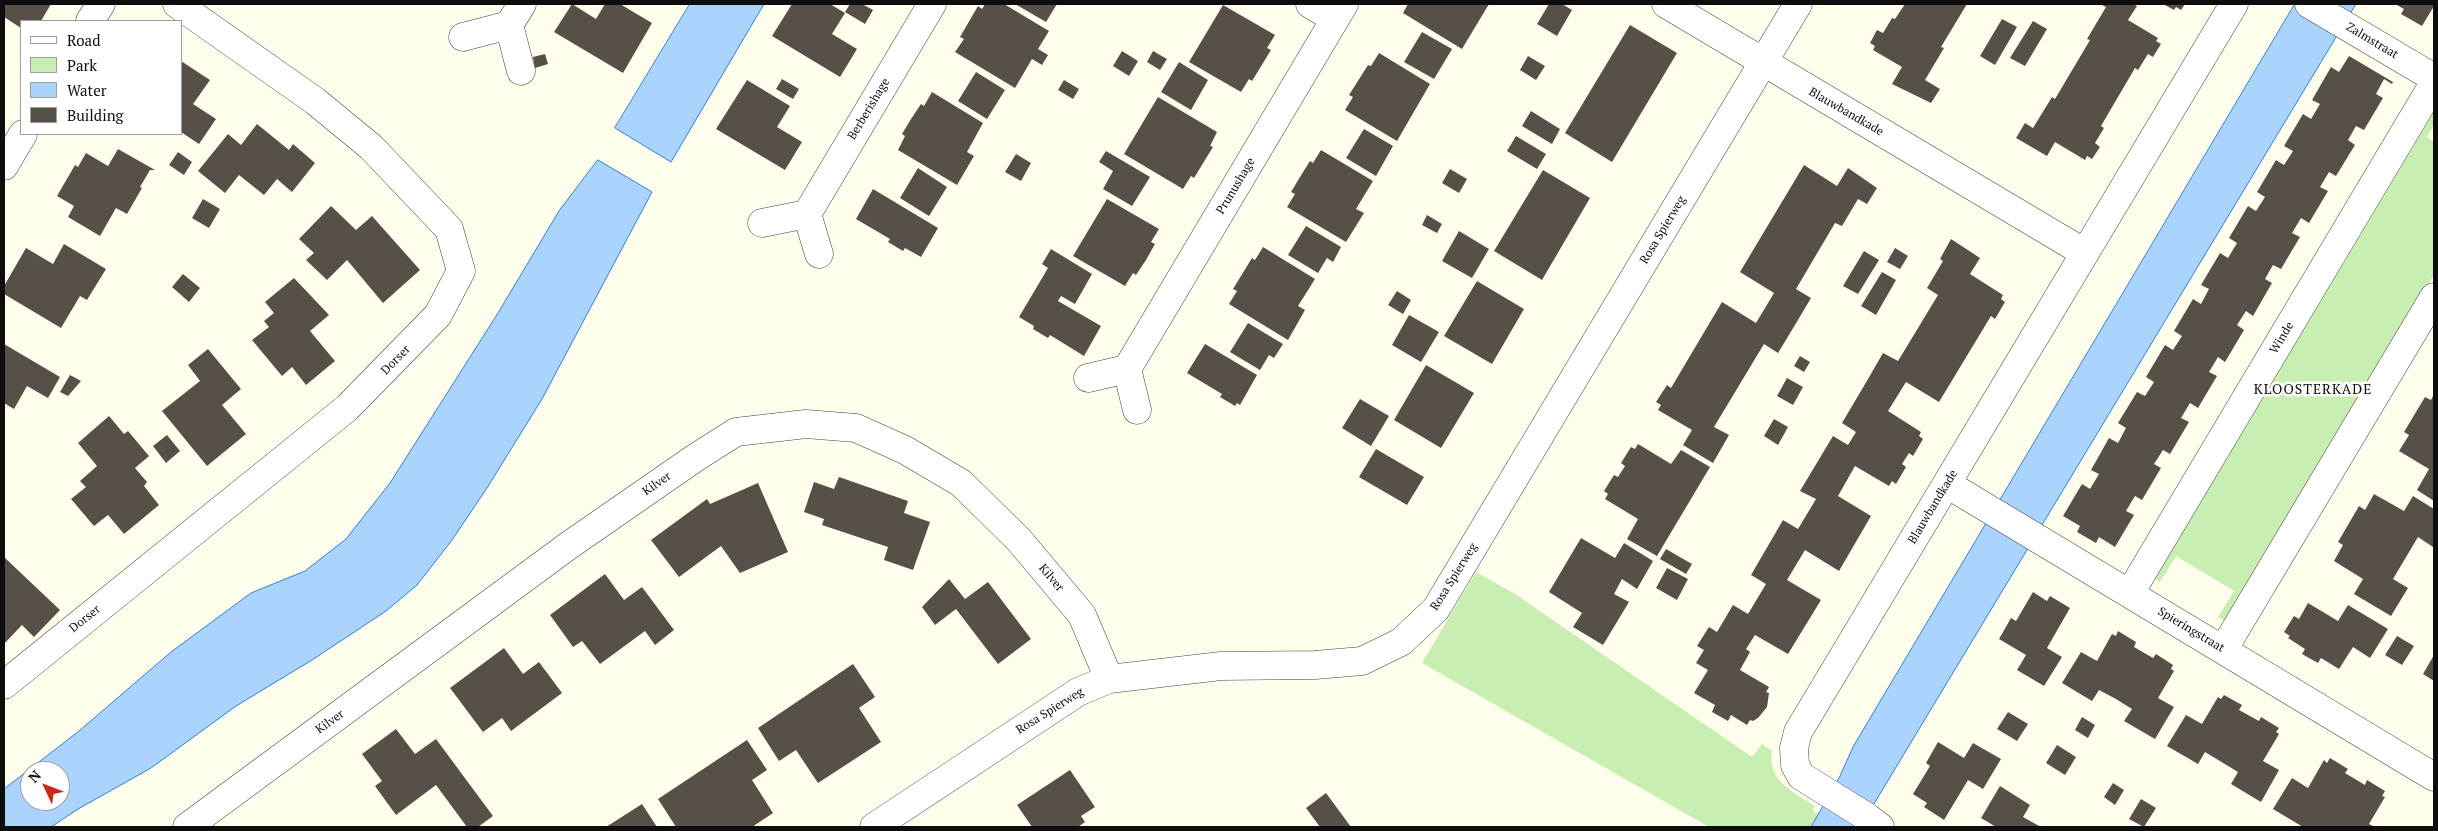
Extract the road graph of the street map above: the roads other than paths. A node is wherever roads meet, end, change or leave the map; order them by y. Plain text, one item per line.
1 (101, 4) edge
2 (177, 4) edge
3 (932, 4) edge
4 (1310, 4) edge
5 (1666, 4) edge
6 (1798, 4) edge
7 (2234, 4) edge
8 (2309, 4) edge
9 (1340, 11) edge
10 (516, 15) edge
11 (91, 20) edge
12 (463, 37) dead end
13 (1763, 62) junction
14 (521, 71) dead end
15 (2434, 78) edge
16 (2434, 83) edge
17 (22, 135) edge
18 (4, 166) edge
19 (807, 214) junction
20 (762, 223) dead end
21 (2085, 253) junction
22 (819, 254) dead end
23 (2434, 297) edge
24 (1127, 369) junction
25 (1088, 378) dead end
26 (1137, 410) dead end
27 (1947, 484) junction
28 (2130, 593) junction
29 (2223, 650) junction
30 (1108, 679) junction
31 (4, 685) edge
32 (2434, 777) edge
33 (1873, 822) edge
34 (187, 827) edge
35 (874, 827) edge

1 - 11 street
2 - 31 street, Dorser
3 - 19 street, Berberishage
4 - 9 street
5 - 13 street
6 - 13 street, Rosa Spierweg
7 - 21 street, Blauwbandkade
8 - 15 street, Zalmstraat
9 - 24 street, Prunushage
10 - 12 street
10 - 14 street
13 - 21 street, Blauwbandkade
13 - 30 street, Rosa Spierweg
16 - 28 street, Winde
17 - 18 street
19 - 20 street
19 - 22 street
21 - 27 street, Blauwbandkade
23 - 29 street
24 - 25 street
24 - 26 street
27 - 28 street, Spieringstraat
27 - 33 street, Blauwbandkade
28 - 29 street, Spieringstraat
29 - 32 street, Spieringstraat
30 - 34 street, Kilver
30 - 35 street, Rosa Spierweg

